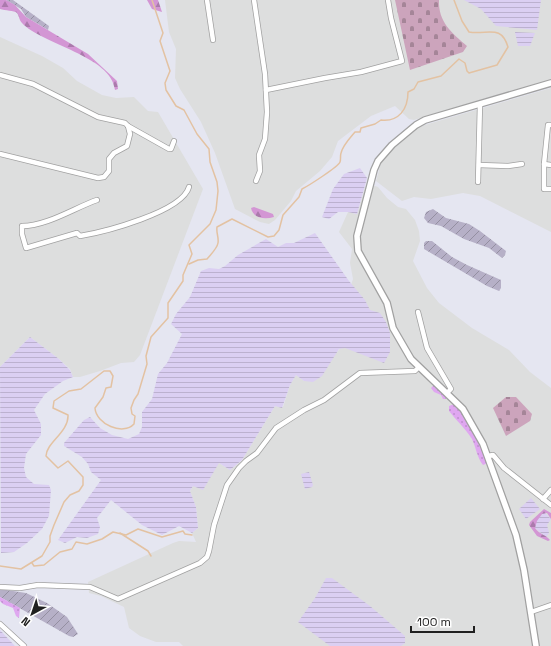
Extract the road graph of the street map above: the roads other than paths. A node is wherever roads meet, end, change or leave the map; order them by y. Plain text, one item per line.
1 (207, 0) edge
2 (254, 0) edge
3 (388, 0) edge
4 (213, 40) dead end
5 (0, 75) edge
6 (551, 83) edge
7 (266, 90) junction
8 (480, 104) junction
9 (551, 125) edge
10 (128, 126) junction
11 (174, 141) dead end
12 (0, 154) edge
13 (522, 164) dead end
14 (544, 164) junction
15 (479, 165) junction
16 (551, 165) edge
17 (256, 181) dead end
18 (478, 182) dead end
19 (189, 187) dead end
20 (551, 189) edge
21 (97, 200) dead end
22 (418, 312) dead end
23 (419, 368) junction
24 (447, 393) junction
25 (488, 456) junction
26 (551, 490) edge
27 (543, 499) junction
28 (551, 505) edge
29 (0, 587) edge
30 (551, 605) edge
31 (530, 612) junction
32 (0, 624) edge
33 (24, 646) edge
34 (536, 646) edge

1 - 4 street
2 - 7 street
3 - 7 street
5 - 10 street
6 - 8 street
7 - 17 street
8 - 15 street
8 - 23 street
9 - 14 street
10 - 11 street
10 - 12 street
13 - 15 street
14 - 16 street
14 - 20 street
15 - 18 street
19 - 21 street
22 - 24 street
23 - 24 street
23 - 29 street
24 - 25 street
25 - 27 street
25 - 31 street
26 - 27 street
27 - 28 street
30 - 31 street
31 - 34 street
32 - 33 street

